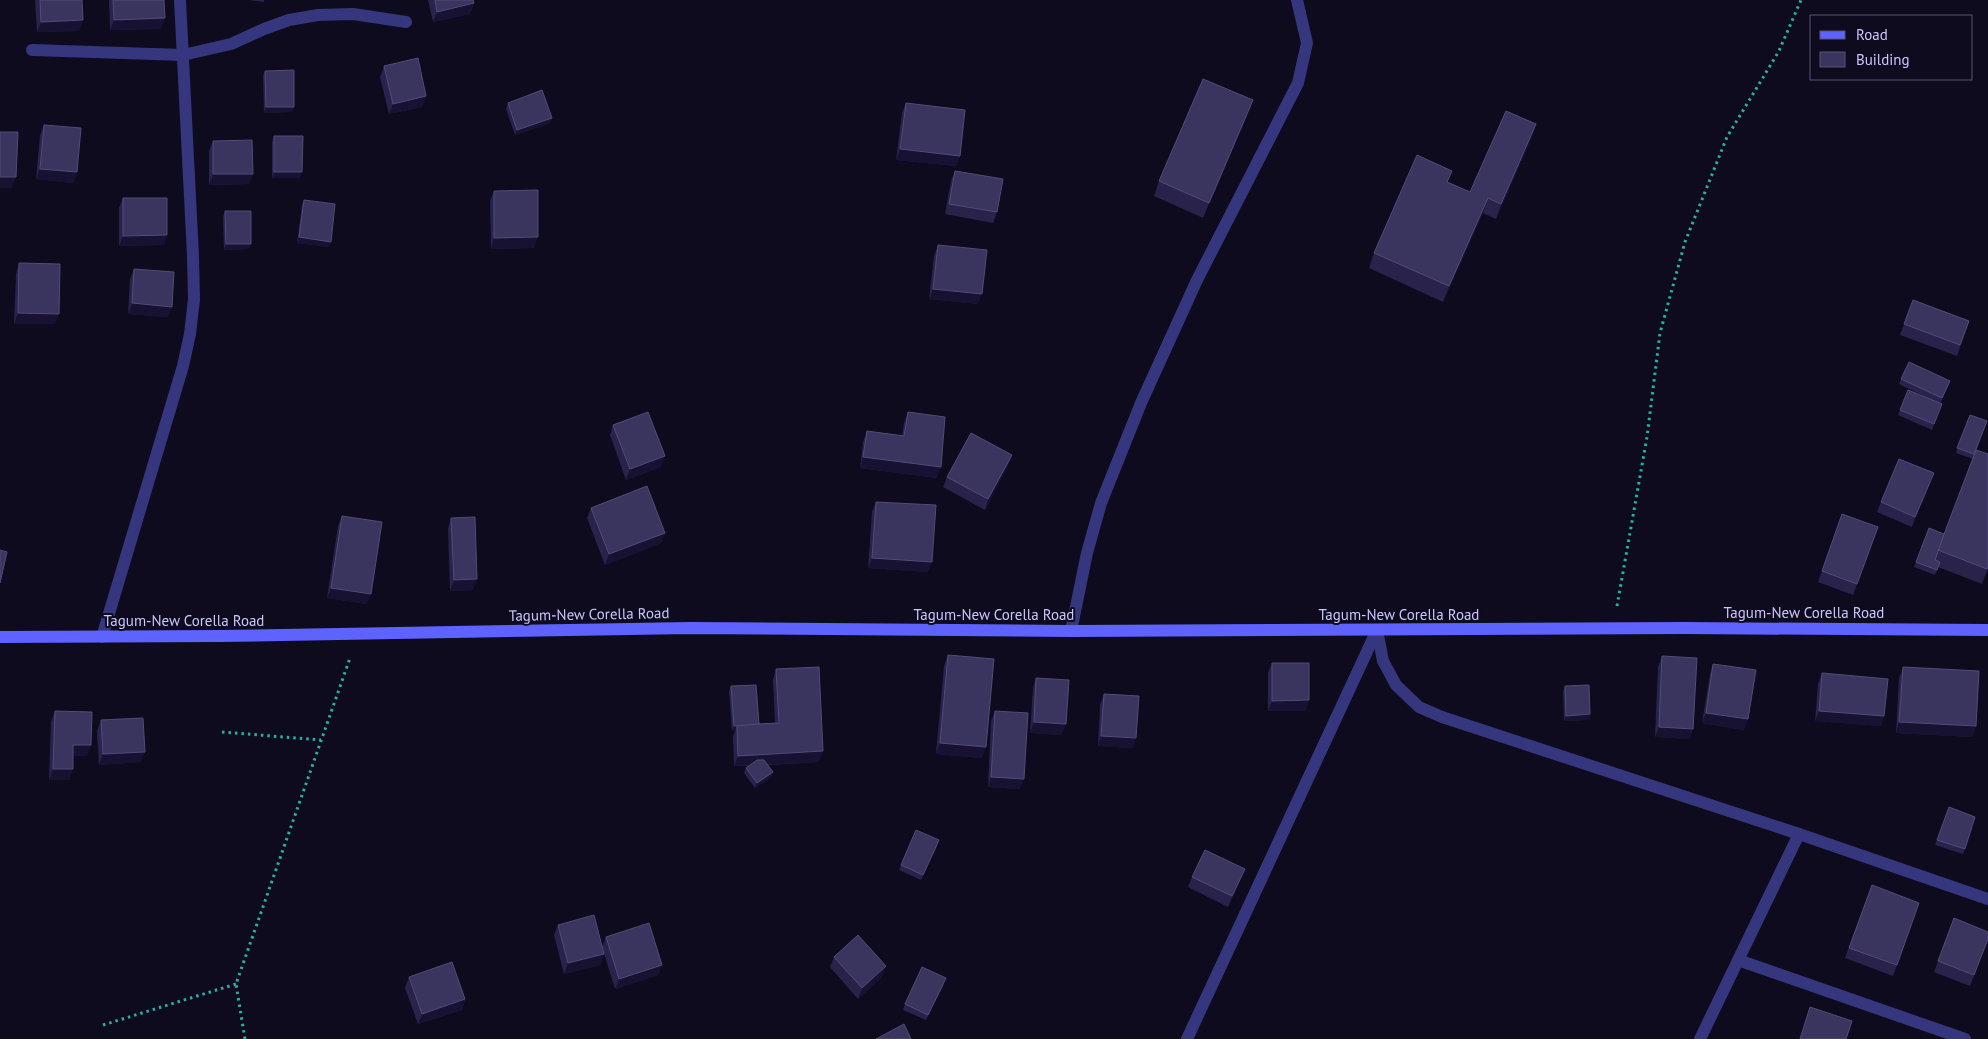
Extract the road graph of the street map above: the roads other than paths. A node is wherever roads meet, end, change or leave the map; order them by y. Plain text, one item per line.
1 (180, 0) edge
2 (1297, 0) edge
3 (406, 22) dead end
4 (32, 50) dead end
5 (183, 55) junction
6 (1377, 630) junction
7 (1988, 630) edge
8 (1071, 631) junction
9 (102, 636) junction
10 (0, 637) edge
11 (1799, 834) junction
12 (1988, 899) edge
13 (1738, 960) junction
14 (1187, 1039) edge
15 (1700, 1039) edge
16 (1965, 1039) edge

1 - 5 street
2 - 8 street
3 - 5 street
4 - 5 street
5 - 9 street
6 - 7 main road, Tagum-New Corella Road
6 - 8 main road, Tagum-New Corella Road
6 - 11 street
6 - 14 street
8 - 9 main road, Tagum-New Corella Road
9 - 10 main road, Tagum-New Corella Road
11 - 12 street
11 - 13 street
13 - 15 street
13 - 16 street

